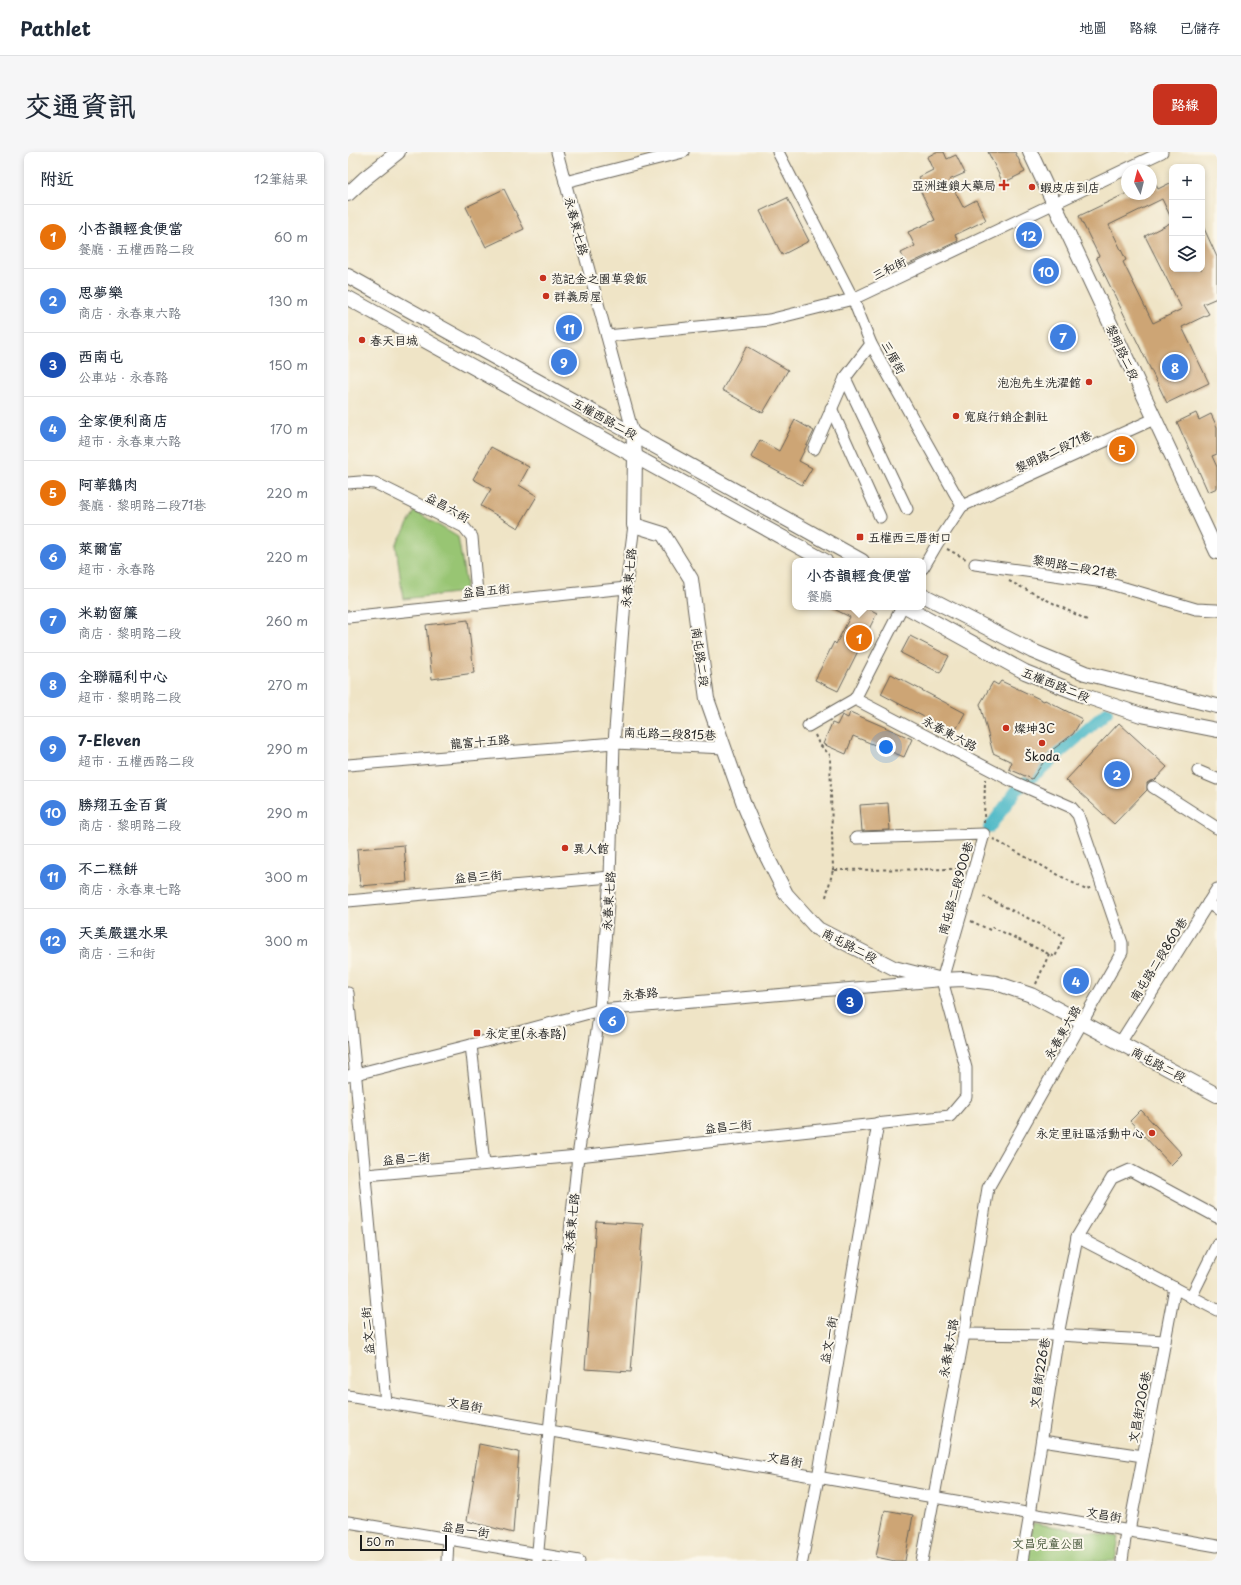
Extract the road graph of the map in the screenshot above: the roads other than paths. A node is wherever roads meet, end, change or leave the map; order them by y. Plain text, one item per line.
1 (398, 152) edge
2 (557, 152) edge
3 (683, 152) edge
4 (778, 152) edge
5 (1030, 152) edge
6 (1162, 152) edge
7 (565, 182) junction
8 (348, 194) edge
9 (1054, 203) junction
10 (348, 276) edge
11 (348, 298) edge
12 (853, 299) junction
13 (607, 336) junction
14 (871, 344) junction
15 (845, 378) junction
16 (831, 408) junction
17 (1154, 419) junction
18 (633, 433) junction
19 (814, 449) dead end
20 (634, 455) junction
21 (348, 483) edge
22 (962, 506) junction
23 (907, 508) dead end
24 (880, 517) dead end
25 (634, 525) junction
26 (1217, 552) edge
27 (820, 558) edge
28 (857, 558) edge
29 (926, 562) edge
30 (975, 564) road end
31 (626, 588) junction
32 (926, 597) edge
33 (478, 604) junction
34 (900, 610) edge
35 (912, 610) edge
36 (1217, 610) edge
37 (348, 617) edge
38 (855, 699) junction
39 (1217, 706) edge
40 (809, 725) road end
41 (1217, 730) edge
42 (614, 743) junction
43 (725, 748) junction
44 (348, 764) edge
45 (1198, 771) dead end
46 (1217, 779) edge
47 (1154, 787) dead end
48 (1217, 828) edge
49 (856, 838) dead end
50 (610, 877) junction
51 (1217, 889) edge
52 (348, 901) edge
53 (1213, 906) edge
54 (942, 980) junction
55 (348, 993) edge
56 (600, 1010) junction
57 (1082, 1023) junction
58 (1120, 1043) junction
59 (471, 1045) junction
60 (351, 1075) edge
61 (1217, 1095) edge
62 (878, 1123) junction
63 (578, 1156) junction
64 (484, 1164) junction
65 (366, 1175) junction
66 (1217, 1217) edge
67 (1077, 1236) junction
68 (1217, 1245) edge
69 (1175, 1288) junction
70 (1191, 1297) junction
71 (1217, 1310) edge
72 (964, 1334) junction
73 (1058, 1335) junction
74 (1165, 1341) junction
75 (348, 1396) edge
76 (386, 1403) junction
77 (549, 1431) junction
78 (1042, 1441) junction
79 (1143, 1456) junction
80 (818, 1478) junction
81 (933, 1497) junction
82 (1030, 1514) junction
83 (348, 1522) edge
84 (1127, 1531) junction
85 (448, 1539) junction
86 (1217, 1546) edge
87 (537, 1557) edge
88 (447, 1561) edge
89 (579, 1561) edge
90 (802, 1561) edge
91 (922, 1561) edge
92 (1022, 1561) edge
93 (1122, 1561) edge

1 - 8 main road
2 - 7 street, 永春東七路
3 - 7 street
4 - 12 street, 三厝街
5 - 9 main road, 黎明路二段
6 - 9 street, 三和街
7 - 13 street, 永春東七路
9 - 12 street, 三和街
9 - 17 main road, 黎明路二段
10 - 18 main road, 五權西路二段
11 - 20 main road, 五權西路二段
12 - 13 street, 三和街
12 - 14 street, 三厝街
13 - 18 street, 永春東七路
14 - 15 street
14 - 22 street, 三厝街
15 - 16 street
15 - 23 street
16 - 19 street
16 - 24 street
17 - 22 street, 黎明路二段71巷
17 - 26 main road, 黎明路二段
18 - 20 main road, 永春東七路
18 - 28 main road, 五權西路二段
20 - 25 main road, 永春東七路
20 - 27 main road, 五權西路二段
21 - 33 street, 益昌六街
22 - 29 street
25 - 31 street, 永春東七路
25 - 43 main road, 南屯路二段
30 - 36 street, 黎明路二段21巷
31 - 33 street, 益昌五街
31 - 42 street, 永春東七路
32 - 39 main road, 五權西路二段
33 - 37 street, 益昌五街
34 - 38 street
35 - 41 main road, 五權西路二段
38 - 40 street
38 - 57 street, 永春東六路
42 - 43 street, 南屯路二段815巷
42 - 44 street, 龍富十五路
42 - 50 street, 永春東七路
43 - 54 main road, 南屯路二段
45 - 46 street
47 - 48 street
49 - 54 street, 南屯路二段900巷
50 - 52 street, 益昌三街
50 - 56 street, 永春東七路
51 - 53 street, 南屯路二段860巷
53 - 58 street, 南屯路二段860巷
54 - 56 street, 永春路
54 - 57 main road, 南屯路二段
54 - 62 street, 益昌二街
55 - 60 street, 益文二街
56 - 59 street, 永春路
56 - 63 street, 永春東七路
57 - 58 main road, 南屯路二段
57 - 72 street, 永春東六路
58 - 61 main road, 南屯路二段
59 - 60 street, 永春路
59 - 64 street
60 - 65 street, 益文二街
62 - 63 street, 益昌二街
62 - 80 street, 益文一街
63 - 64 street, 益昌二街
63 - 77 street, 永春東七路
64 - 65 street, 益昌二街
65 - 76 street, 益文二街
66 - 67 street
67 - 69 street
67 - 73 street, 文昌街226巷
68 - 70 street
69 - 70 street
69 - 74 street, 文昌街206巷
70 - 71 street
72 - 73 street
72 - 81 street, 永春東六路
73 - 74 street
73 - 78 street, 文昌街226巷
74 - 79 street, 文昌街206巷
75 - 76 street, 文昌街
76 - 77 street, 文昌街
77 - 80 street, 文昌街
77 - 87 street, 永春東七路
78 - 79 street
78 - 82 street, 文昌街226巷
79 - 84 street, 文昌街206巷
80 - 81 street, 文昌街
80 - 90 street, 益文一街
81 - 82 street, 文昌街
81 - 91 street, 永春東六路
82 - 84 street, 文昌街
82 - 92 street, 文昌街226巷
83 - 85 street, 益昌一街
84 - 86 street, 文昌街
84 - 93 street, 文昌街206巷
85 - 87 street, 益昌一街
85 - 88 street
87 - 89 street, 益昌一街

